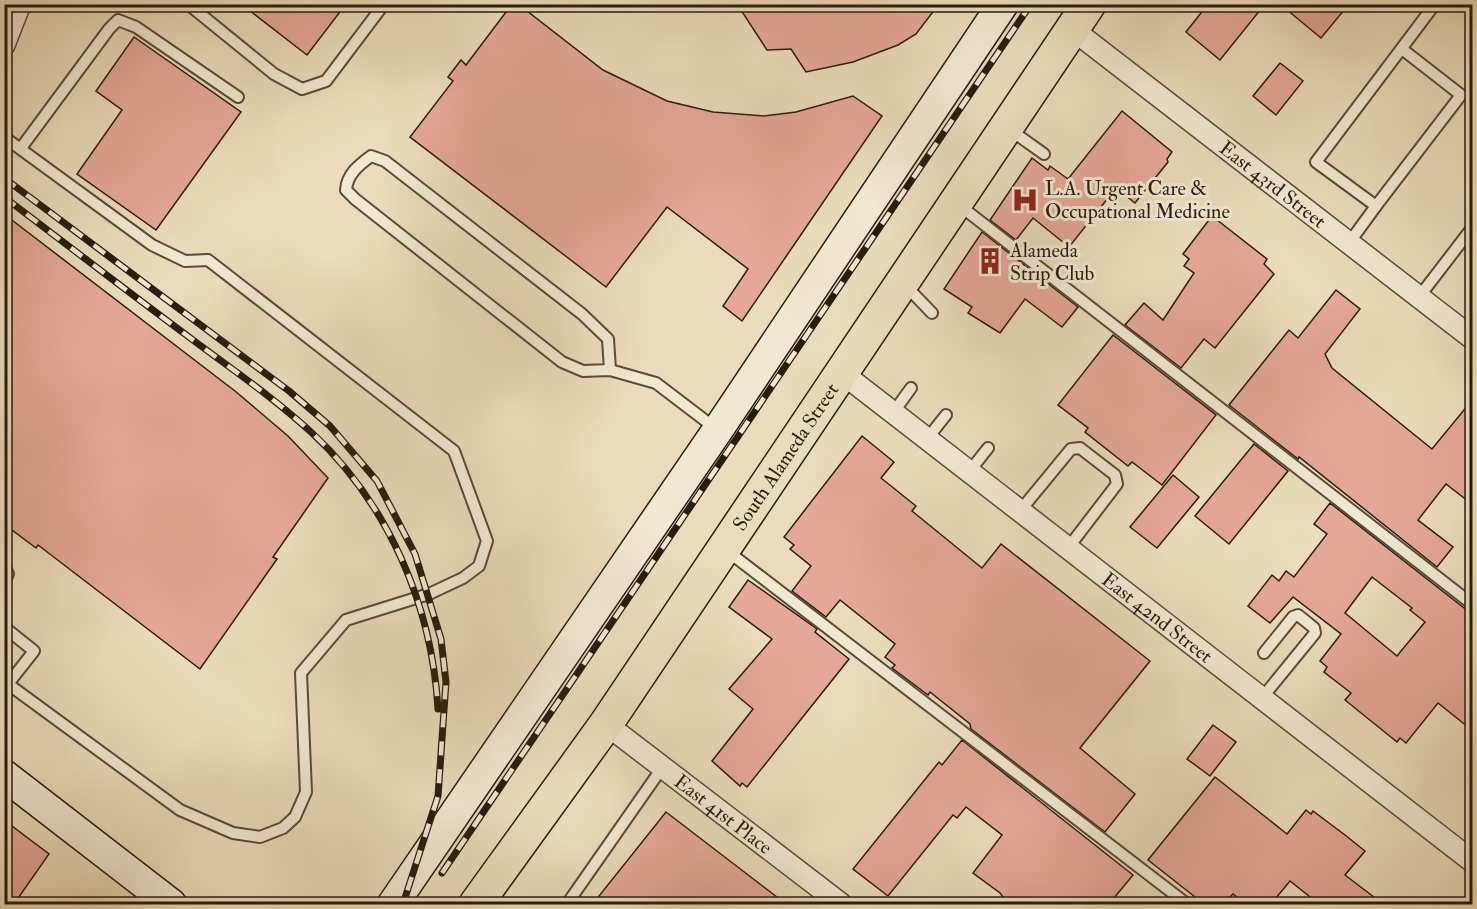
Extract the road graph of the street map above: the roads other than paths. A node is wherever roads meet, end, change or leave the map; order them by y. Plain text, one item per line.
1 (20, 4) edge
2 (188, 4) edge
3 (384, 4) edge
4 (1003, 4) edge
5 (1436, 4) edge
6 (1080, 17) edge
7 (4, 45) edge
8 (1402, 49) junction
9 (238, 97) dead end
10 (1006, 127) junction
11 (4, 137) edge
12 (21, 148) junction
13 (1044, 154) dead end
14 (956, 202) junction
15 (1377, 206) junction
16 (1473, 228) edge
17 (1349, 243) junction
18 (903, 282) junction
19 (1419, 297) junction
20 (932, 313) dead end
21 (1473, 338) edge
22 (610, 370) junction
23 (842, 373) junction
24 (911, 388) dead end
25 (893, 413) junction
26 (946, 415) dead end
27 (717, 430) junction
28 (927, 439) junction
29 (988, 448) dead end
30 (969, 472) junction
31 (1020, 511) junction
32 (724, 548) junction
33 (1068, 548) junction
34 (4, 564) edge
35 (4, 583) edge
36 (1473, 604) edge
37 (4, 627) edge
38 (1264, 653) dead end
39 (6, 687) edge
40 (1262, 698) junction
41 (606, 724) junction
42 (663, 768) junction
43 (4, 774) edge
44 (1473, 861) edge
45 (171, 904) edge
46 (393, 904) edge
47 (476, 904) edge
48 (567, 904) edge
49 (841, 904) edge
50 (1187, 904) edge

1 - 7 street
2 - 3 lane
4 - 27 street
5 - 8 lane
6 - 10 main road, South Alameda Street
6 - 17 street, East 43rd Street
8 - 15 lane
8 - 15 lane
9 - 12 lane
10 - 13 lane
10 - 14 main road, South Alameda Street
11 - 12 lane
12 - 39 lane
14 - 18 main road, South Alameda Street
14 - 36 lane
15 - 17 lane
16 - 19 lane
17 - 19 street, East 43rd Street
18 - 20 lane
18 - 23 main road, South Alameda Street
19 - 21 street, East 43rd Street
22 - 22 lane
22 - 27 lane
23 - 25 street, East 42nd Street
23 - 32 main road, South Alameda Street
24 - 25 lane
25 - 28 street, East 42nd Street
26 - 28 lane
27 - 46 street
28 - 30 street, East 42nd Street
29 - 30 lane
30 - 31 street, East 42nd Street
31 - 33 street, East 42nd Street
31 - 33 lane
32 - 41 main road, South Alameda Street
32 - 50 lane
33 - 40 street, East 42nd Street
34 - 35 lane
37 - 39 lane
38 - 40 lane
40 - 44 street, East 42nd Street
41 - 42 street, East 41st Place
41 - 47 main road, South Alameda Street
42 - 48 lane
42 - 49 street, East 41st Place
43 - 45 street

